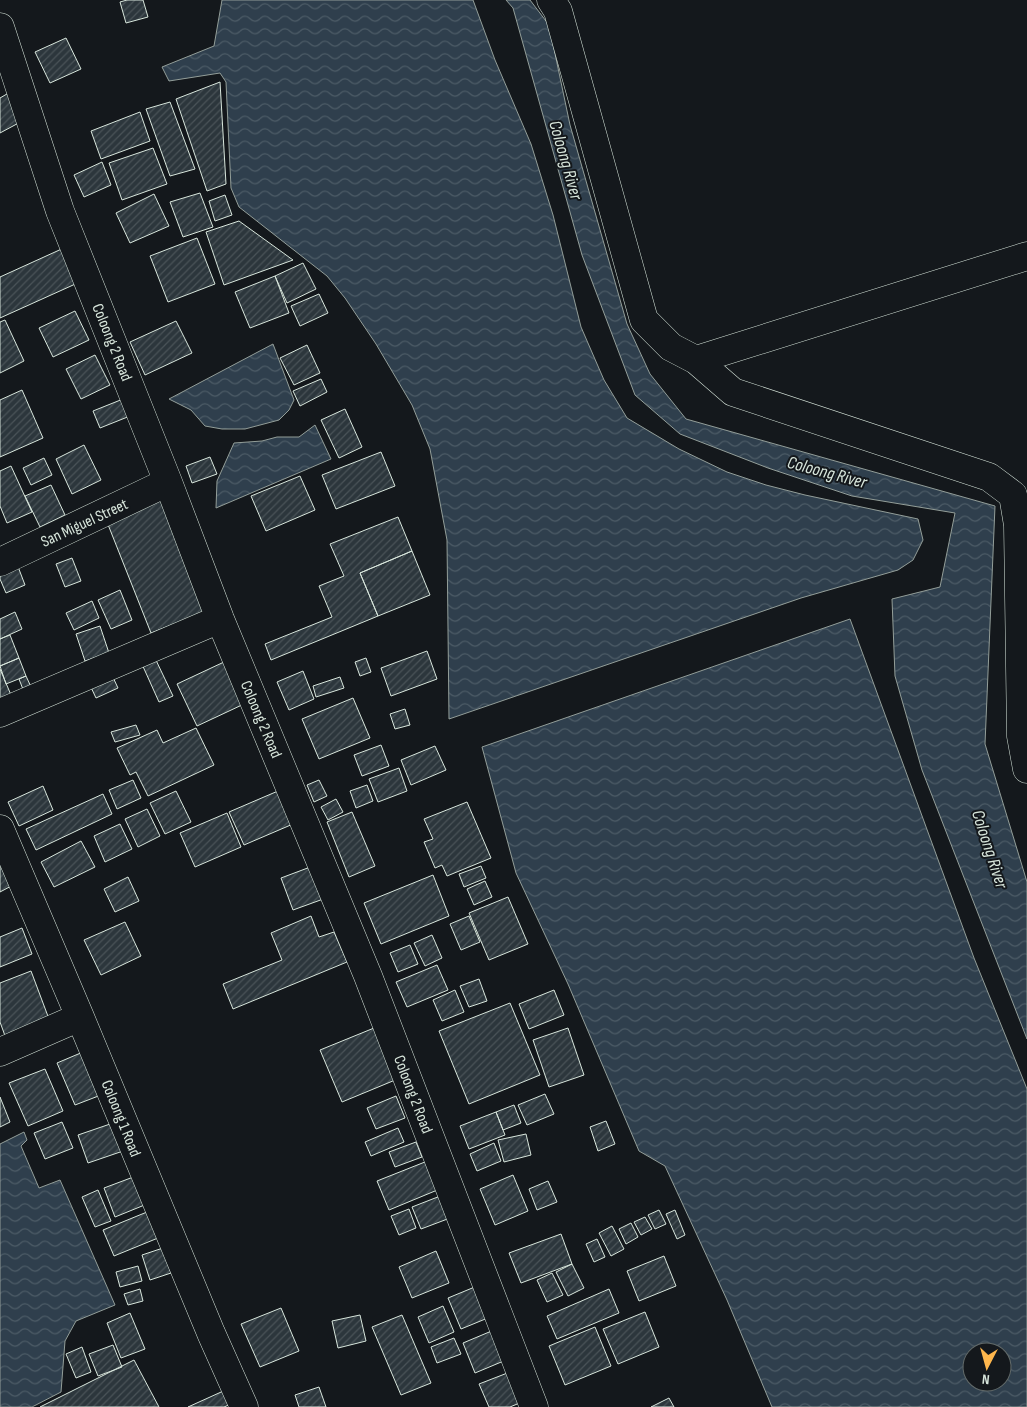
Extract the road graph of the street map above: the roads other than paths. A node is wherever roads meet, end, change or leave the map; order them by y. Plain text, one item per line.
1 (551, 0) edge
2 (0, 27) edge
3 (1027, 256) edge
4 (696, 360) junction
5 (168, 482) junction
6 (0, 562) edge
7 (220, 619) junction
8 (0, 713) edge
9 (1027, 769) edge
10 (0, 829) edge
11 (80, 1017) junction
12 (0, 1052) edge
13 (244, 1407) edge
14 (534, 1407) edge

1 - 4 street
2 - 5 street, Coloong 2 Road
3 - 4 street
4 - 9 street
5 - 6 street, San Miguel Street
5 - 7 street, Coloong 2 Road
7 - 8 street
7 - 14 street, Coloong 2 Road
10 - 11 street, Coloong 1 Road
11 - 12 street
11 - 13 street, Coloong 1 Road

